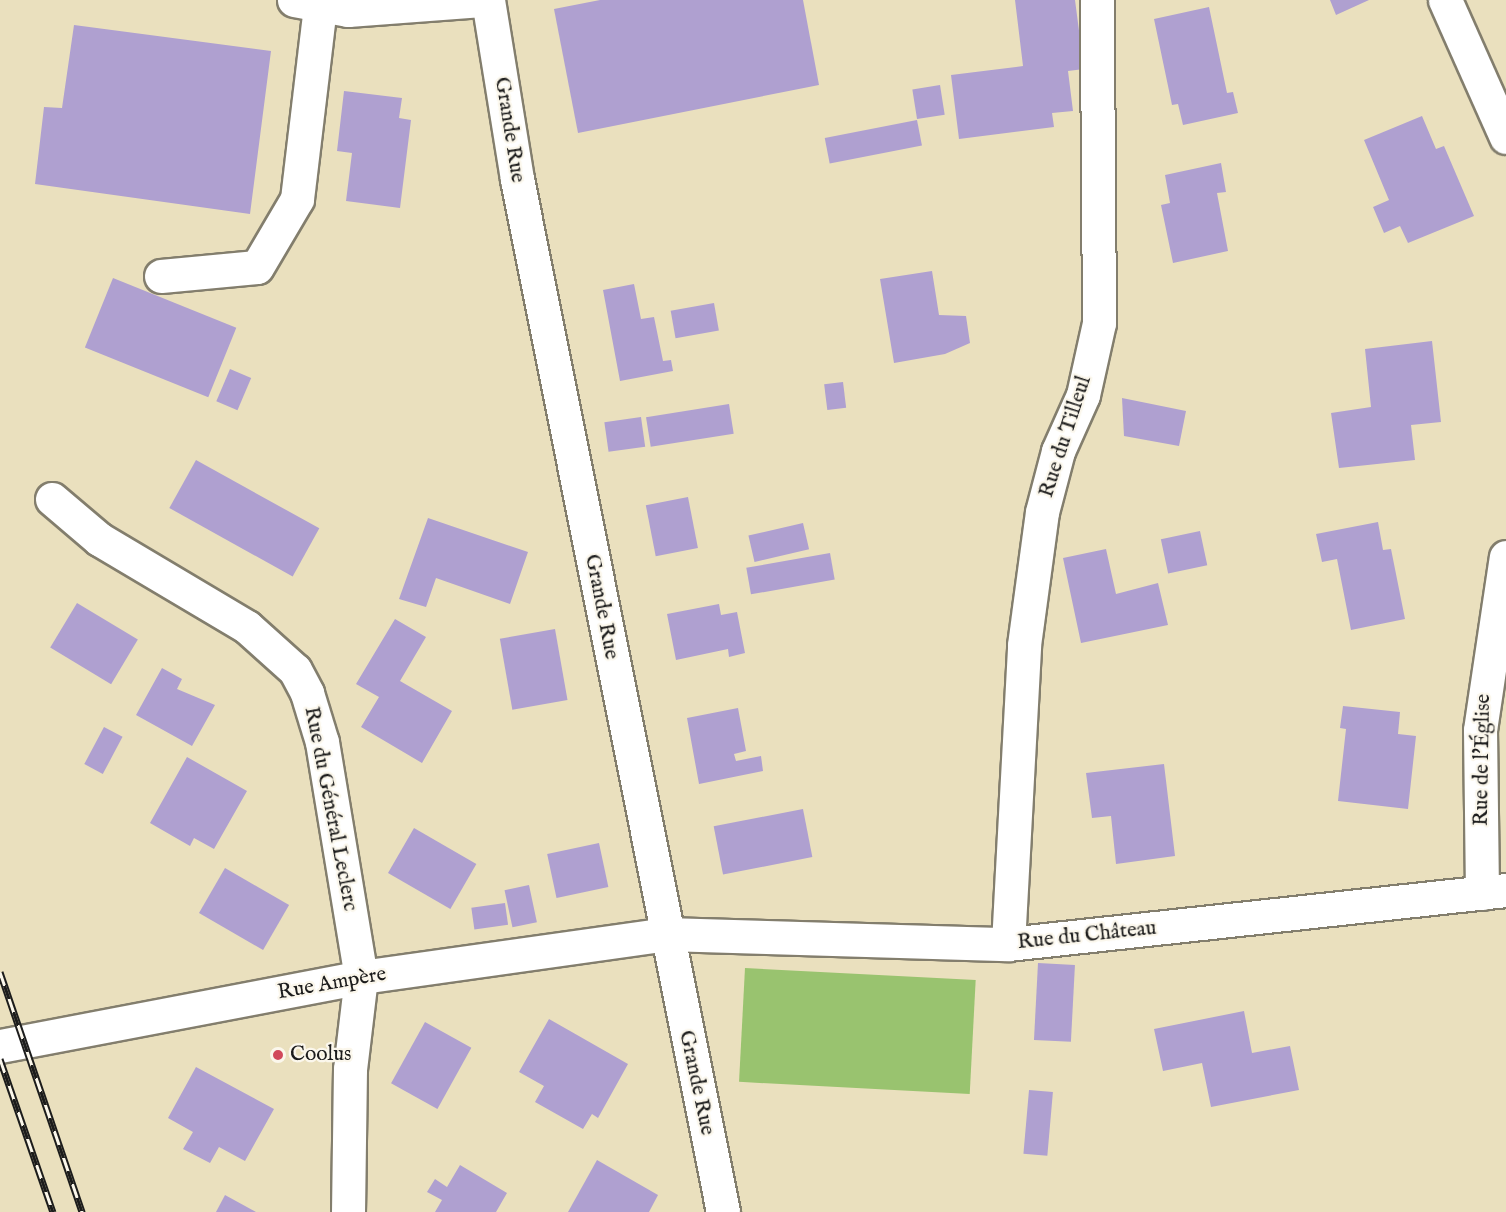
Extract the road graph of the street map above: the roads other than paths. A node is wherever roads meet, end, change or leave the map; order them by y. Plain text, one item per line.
1 (482, 0) edge
2 (488, 0) edge
3 (1097, 0) edge
4 (1445, 0) edge
5 (307, 2) edge
6 (1506, 136) edge
7 (161, 276) dead end
8 (52, 499) dead end
9 (1506, 557) edge
10 (1494, 892) edge
11 (666, 934) junction
12 (1008, 945) junction
13 (362, 977) junction
14 (0, 1046) edge
15 (348, 1212) edge
16 (723, 1212) edge

1 - 5 street
2 - 11 street, Grande Rue
3 - 12 street, Rue du Tilleul
4 - 6 street
5 - 7 street
8 - 13 street, Rue du Général Leclerc
9 - 10 street, Rue de l'Église
10 - 12 street, Rue du Château
11 - 12 street, Rue du Château
11 - 13 street, Rue Ampère
11 - 16 street, Grande Rue
13 - 14 street, Rue Ampère
13 - 15 street, Rue du Général Leclerc

